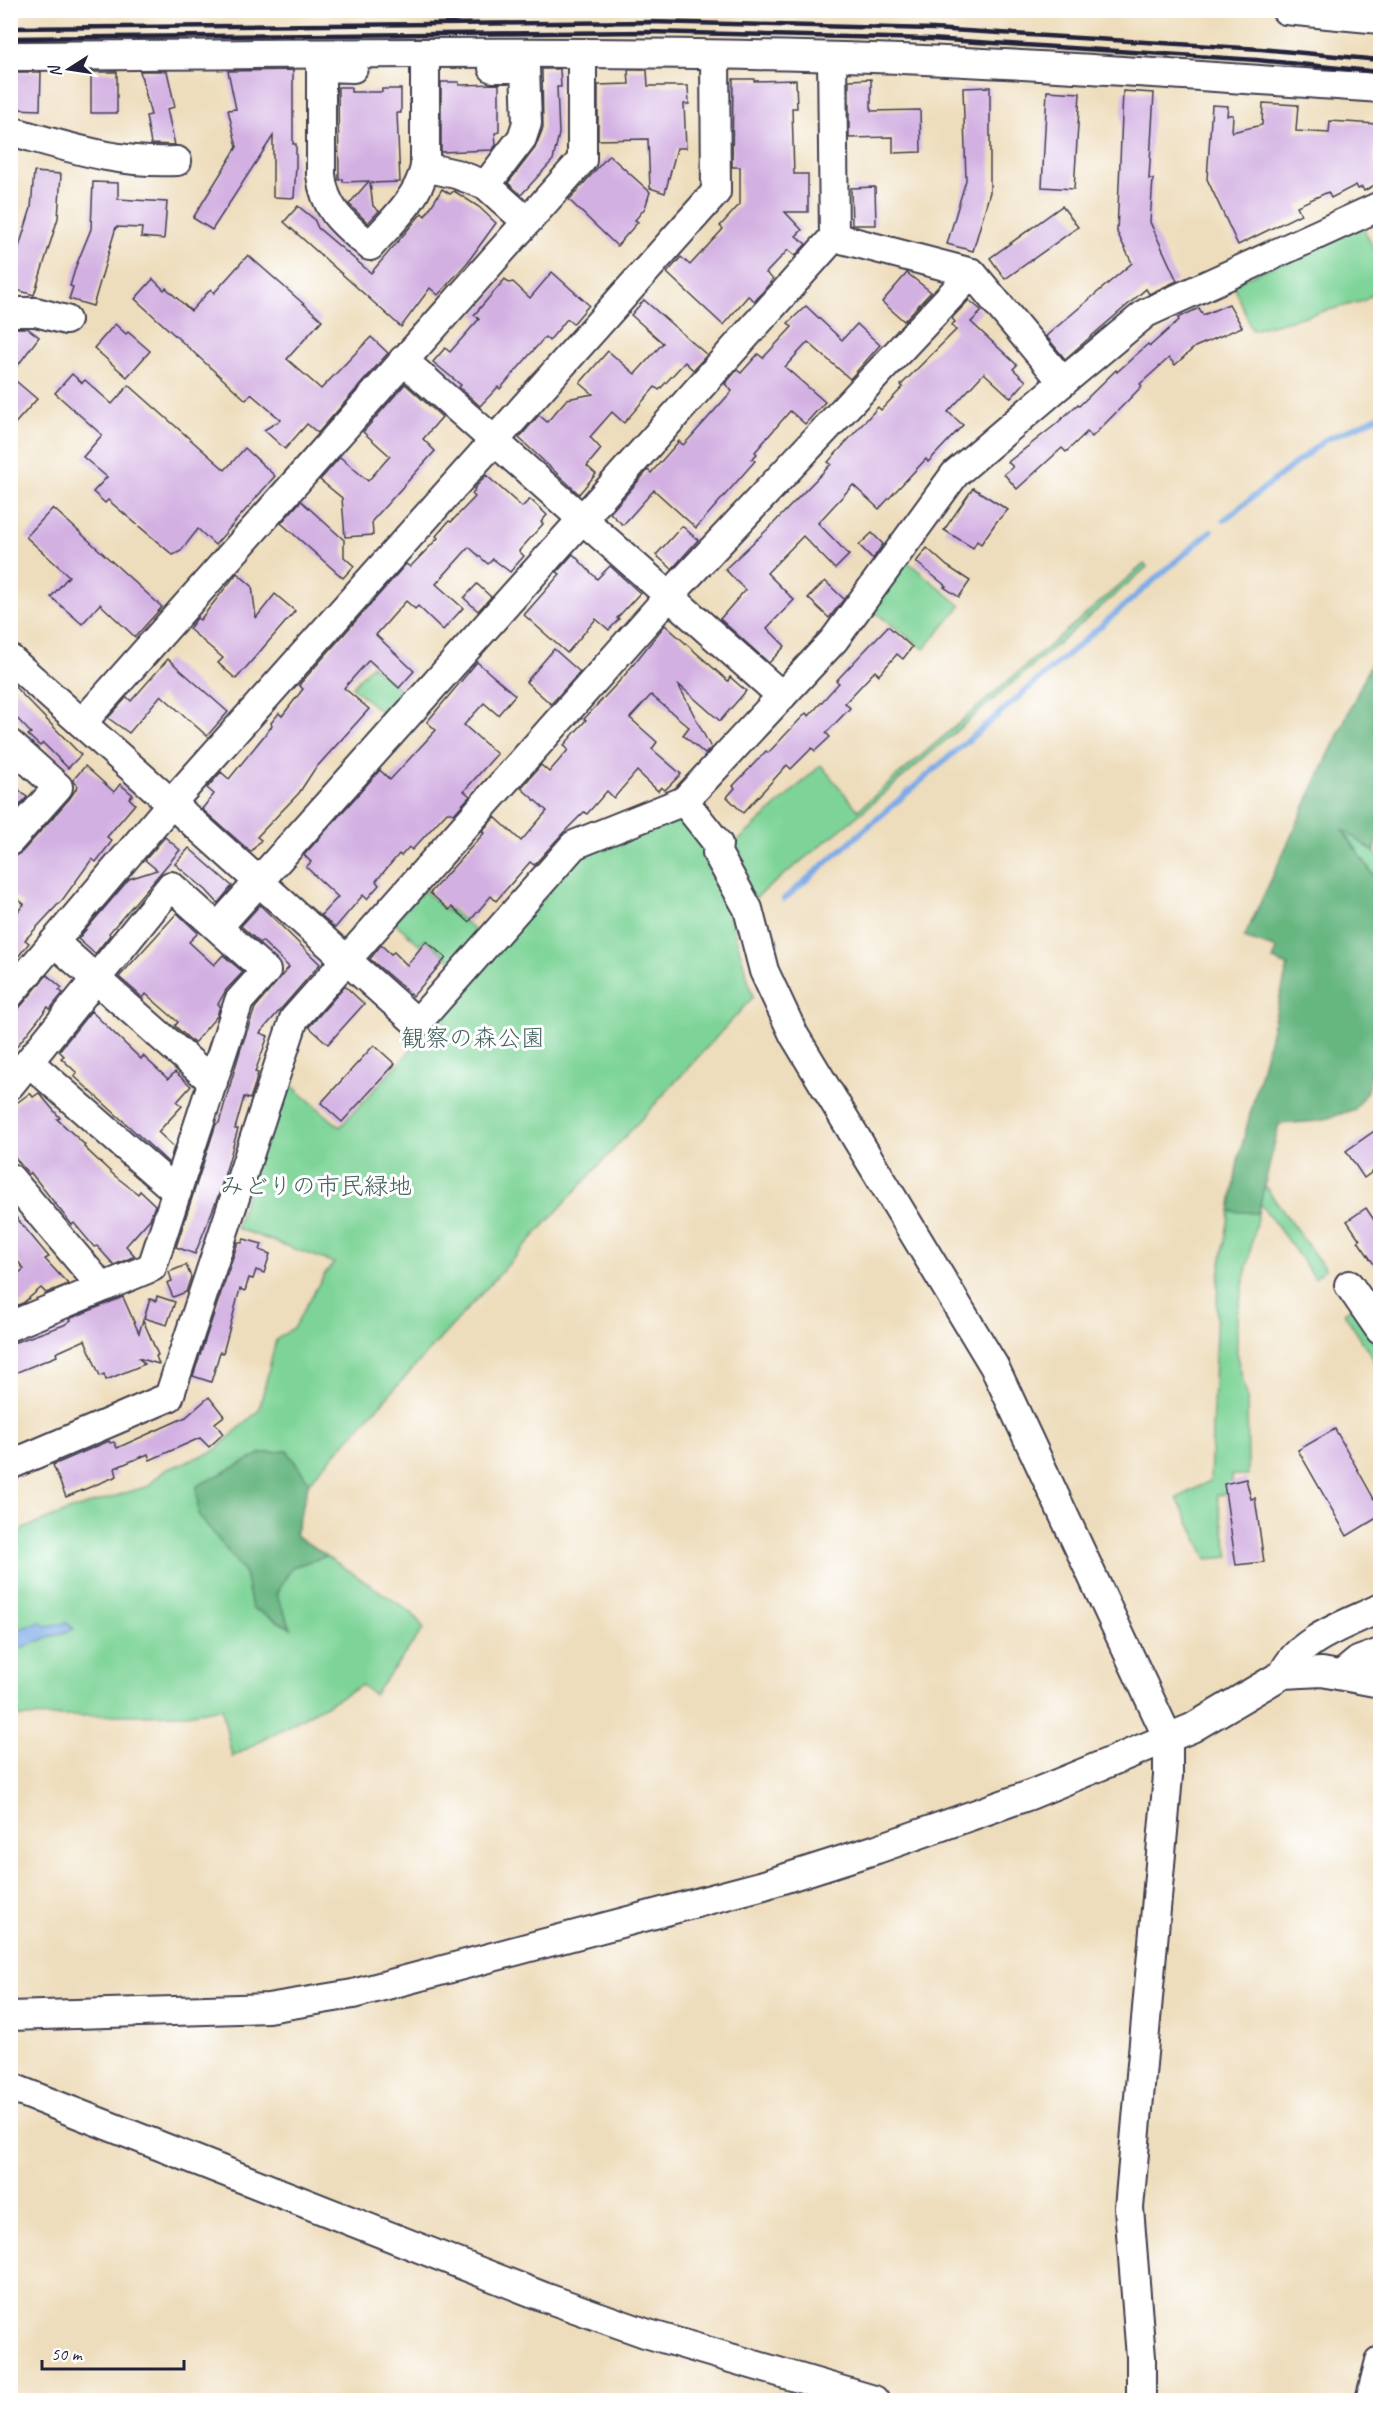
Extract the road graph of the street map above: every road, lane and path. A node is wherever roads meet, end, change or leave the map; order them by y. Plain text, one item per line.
1 (1286, 10) edge
2 (1380, 19) edge
3 (582, 53) junction
4 (10, 56) edge
5 (715, 56) junction
6 (832, 57) junction
7 (425, 68) junction
8 (1380, 88) edge
9 (10, 131) edge
10 (177, 161) dead end
11 (426, 167) junction
12 (486, 185) junction
13 (1380, 206) edge
14 (526, 221) junction
15 (834, 237) junction
16 (972, 273) junction
17 (10, 312) edge
18 (66, 320) dead end
19 (403, 360) junction
20 (1063, 382) junction
21 (493, 441) junction
22 (582, 519) junction
23 (669, 596) junction
24 (10, 659) edge
25 (782, 696) junction
26 (82, 723) junction
27 (10, 744) edge
28 (684, 801) junction
29 (172, 802) junction
30 (10, 841) edge
31 (260, 881) junction
32 (219, 926) junction
33 (54, 942) junction
34 (347, 959) junction
35 (95, 980) junction
36 (10, 994) edge
37 (30, 1063) junction
38 (213, 1082) junction
39 (10, 1085) edge
40 (10, 1178) edge
41 (177, 1192) junction
42 (1349, 1285) dead end
43 (102, 1287) junction
44 (10, 1326) edge
45 (1380, 1330) edge
46 (10, 1465) edge
47 (1380, 1608) edge
48 (1380, 1653) edge
49 (1282, 1674) junction
50 (1341, 1675) junction
51 (1380, 1683) edge
52 (1168, 1738) junction
53 (10, 2016) edge
54 (10, 2087) edge
55 (1380, 2361) edge
56 (874, 2400) edge
57 (1141, 2400) edge
58 (1370, 2400) edge

1 - 2 street
3 - 4 street
3 - 5 street
3 - 14 street
5 - 6 street
5 - 21 street
6 - 8 street
6 - 15 street
7 - 11 street
7 - 11 street
7 - 12 street
9 - 10 street
11 - 12 street
12 - 14 street
13 - 20 street
14 - 19 street
15 - 16 street
15 - 22 street
16 - 20 street
16 - 23 street
17 - 18 street
19 - 21 street
19 - 26 street
20 - 25 street
21 - 22 street
21 - 29 street
22 - 23 street
22 - 31 street
23 - 25 street
23 - 34 street
24 - 26 street
25 - 28 street
26 - 29 street
27 - 30 street
28 - 34 street
28 - 52 street
29 - 31 street
29 - 33 street
31 - 32 street
31 - 34 street
32 - 35 street
32 - 38 street
33 - 35 street
33 - 36 street
34 - 46 street
35 - 37 street
35 - 38 street
37 - 39 street
37 - 41 street
38 - 41 street
40 - 43 street
41 - 43 street
42 - 45 street
43 - 44 street
47 - 49 street
48 - 50 street
49 - 50 street
49 - 52 street
50 - 51 street
52 - 53 street
52 - 57 street
54 - 56 street
55 - 58 street

